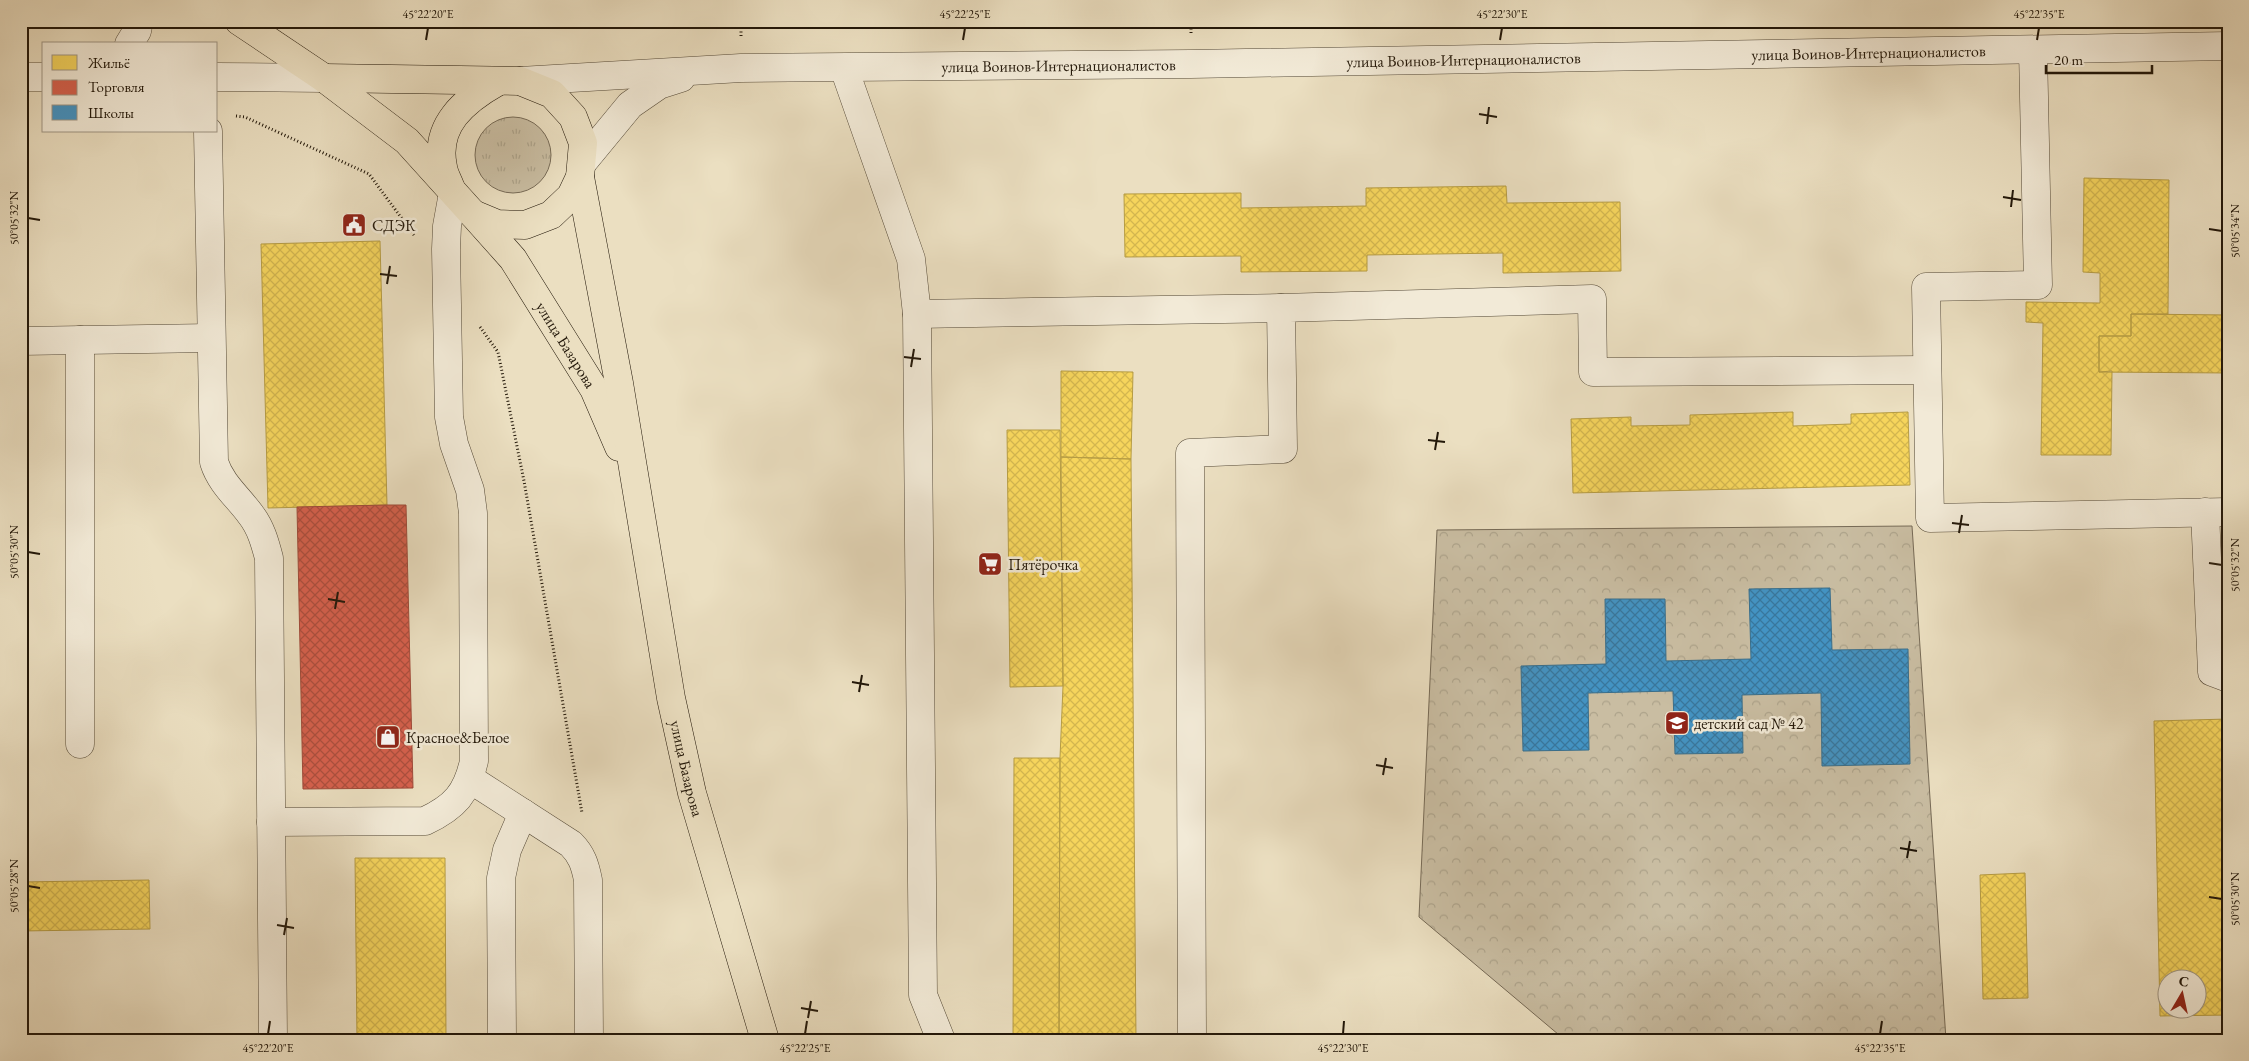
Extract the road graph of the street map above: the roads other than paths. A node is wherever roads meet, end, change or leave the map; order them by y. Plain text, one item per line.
1 (140, 21) edge
2 (239, 21) edge
3 (130, 42) edge
4 (2228, 46) edge
5 (2033, 50) junction
6 (844, 68) junction
7 (699, 71) junction
8 (21, 77) edge
9 (42, 77) edge
10 (218, 77) edge
11 (324, 78) junction
12 (508, 82) junction
13 (208, 132) edge
14 (581, 170) junction
15 (453, 193) junction
16 (472, 213) junction
17 (1281, 308) junction
18 (917, 314) junction
19 (210, 338) junction
20 (80, 340) junction
21 (21, 341) edge
22 (1927, 370) junction
23 (636, 490) junction
24 (2217, 512) edge
25 (2228, 678) edge
26 (80, 744) dead end
27 (470, 779) junction
28 (523, 813) junction
29 (271, 822) junction
30 (273, 1040) edge
31 (502, 1040) edge
32 (589, 1040) edge
33 (765, 1040) edge
34 (941, 1040) edge
35 (1192, 1040) edge

1 - 3 street
2 - 11 main road, улица Базарова
4 - 5 street, улица Воинов-Интернационалистов
5 - 6 street, улица Воинов-Интернационалистов
5 - 22 street
6 - 7 street, улица Воинов-Интернационалистов
6 - 18 street
7 - 12 street
7 - 14 street
8 - 9 street
10 - 11 street
11 - 12 main road, улица Базарова
11 - 15 main road, улица Базарова
12 - 14 main road, улица Базарова
12 - 15 main road, улица Базарова
13 - 19 street
14 - 16 main road, улица Базарова
14 - 23 main road, улица Базарова
15 - 16 main road, улица Базарова
15 - 27 street
16 - 23 main road, улица Базарова
17 - 18 street
17 - 22 street
17 - 35 street
18 - 34 street
19 - 20 street
19 - 29 street
20 - 21 street
20 - 26 street
22 - 24 street
23 - 33 main road, улица Базарова
24 - 25 street
27 - 28 street
27 - 29 street
28 - 31 street
28 - 32 street
29 - 30 street

